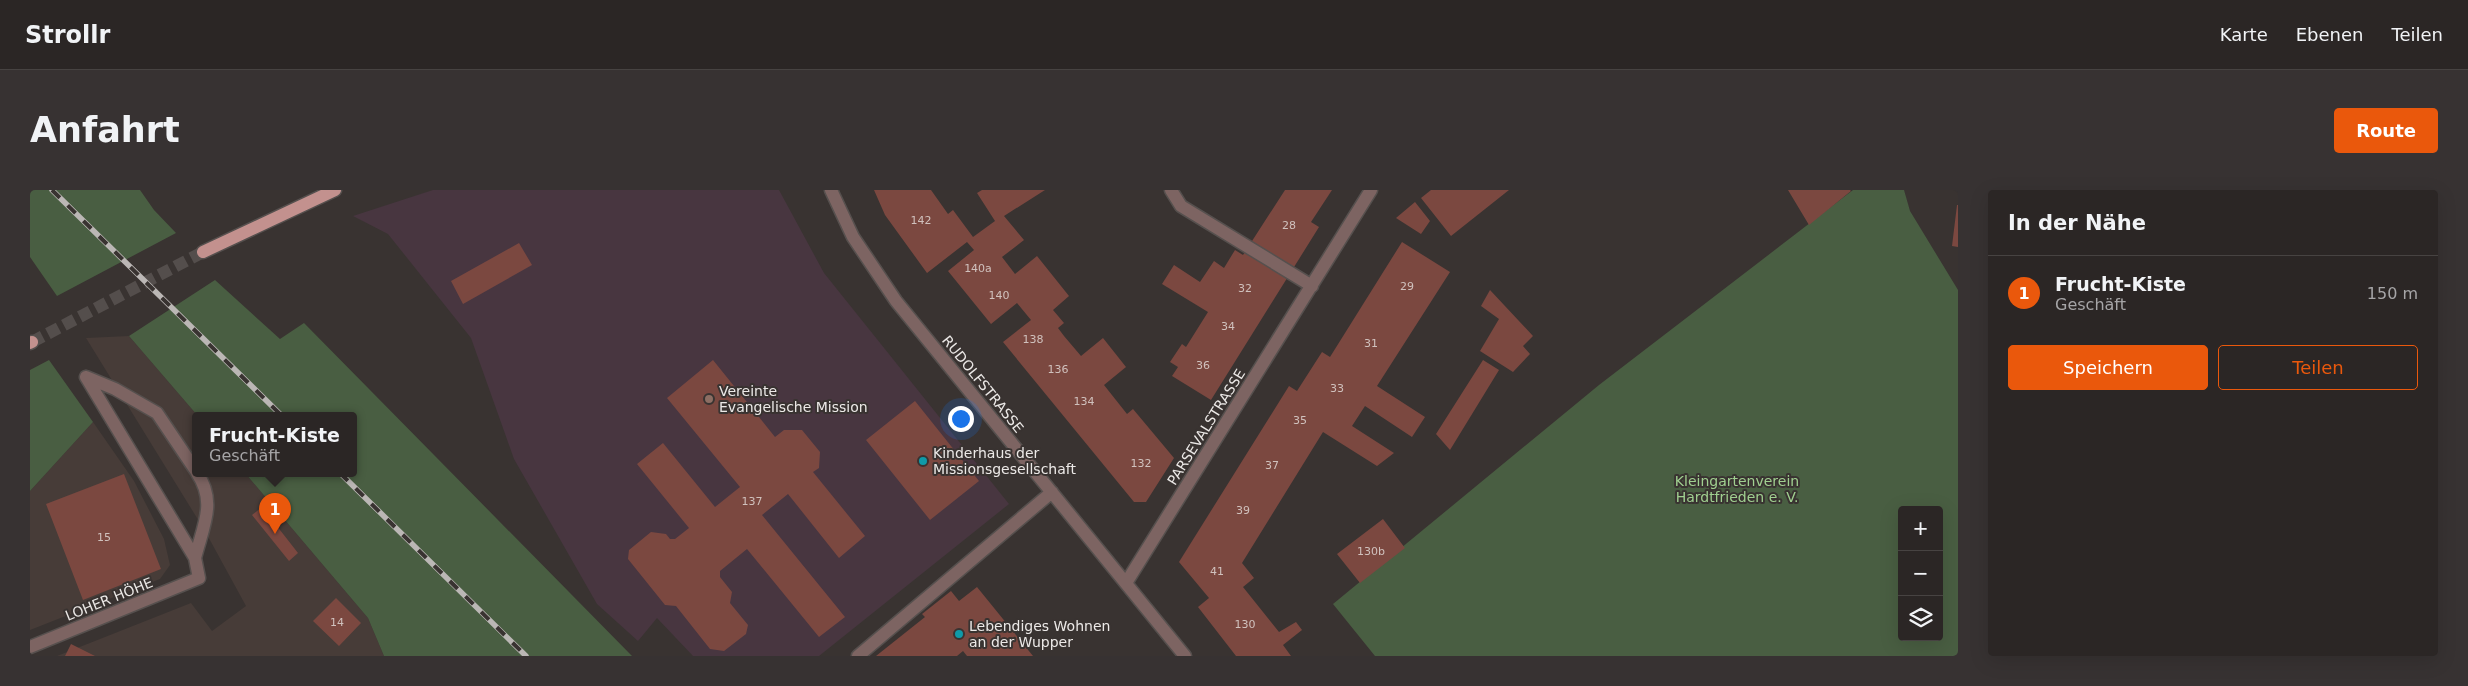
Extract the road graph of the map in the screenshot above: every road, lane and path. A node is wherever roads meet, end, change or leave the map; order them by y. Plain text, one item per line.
1 (335, 190) edge
2 (831, 190) edge
3 (1171, 190) edge
4 (1371, 190) edge
5 (202, 252) tunnel mouth
6 (1312, 286) junction
7 (192, 465) edge
8 (200, 477) edge
9 (1052, 492) junction
10 (195, 558) junction
11 (1126, 583) junction
12 (30, 647) edge
13 (858, 656) edge
14 (1185, 656) edge

1 - 5 main road
2 - 9 street, RUDOLFSTRASSE
3 - 6 street
4 - 6 street, PARSEVALSTRASSE
6 - 11 street, PARSEVALSTRASSE
7 - 10 street
8 - 10 street
9 - 11 street, RUDOLFSTRASSE
9 - 13 street
10 - 12 street, LOHER HÖHE
11 - 14 street, RUDOLFSTRASSE

